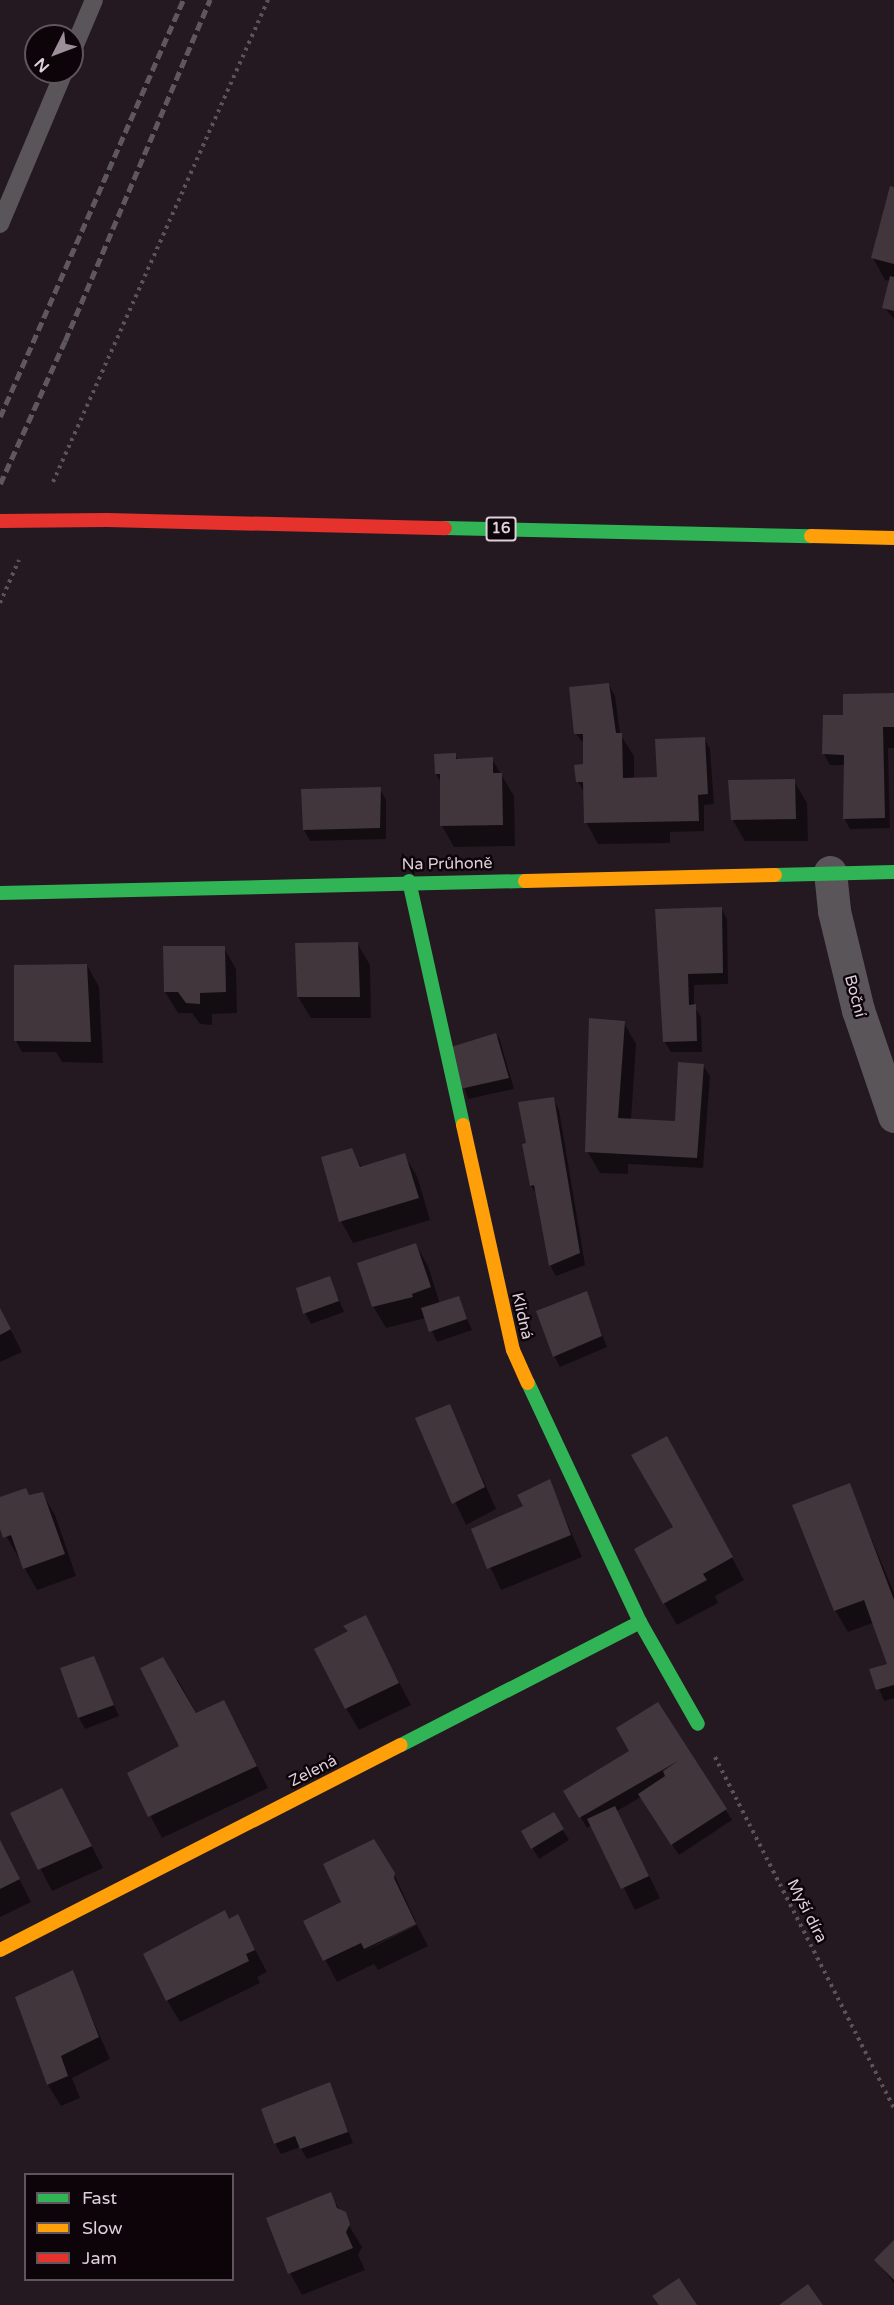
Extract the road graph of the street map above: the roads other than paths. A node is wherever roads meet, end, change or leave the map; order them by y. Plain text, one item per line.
1 (94, 0) edge
2 (84, 24) edge
3 (59, 84) edge
4 (0, 224) edge
5 (0, 521) edge
6 (894, 538) edge
7 (830, 872) junction
8 (894, 872) edge
9 (409, 881) junction
10 (0, 893) edge
11 (894, 1116) edge
12 (640, 1622) junction
13 (698, 1724) road end
14 (0, 1950) edge

1 - 2 lane
3 - 4 lane
5 - 6 street, 16, bridge
7 - 8 street, Na Průhoně
7 - 9 street, Na Průhoně
7 - 11 street, Boční
9 - 10 street, Na Průhoně
9 - 12 street, Klidná
12 - 13 street, Klidná
12 - 14 street, Zelená

